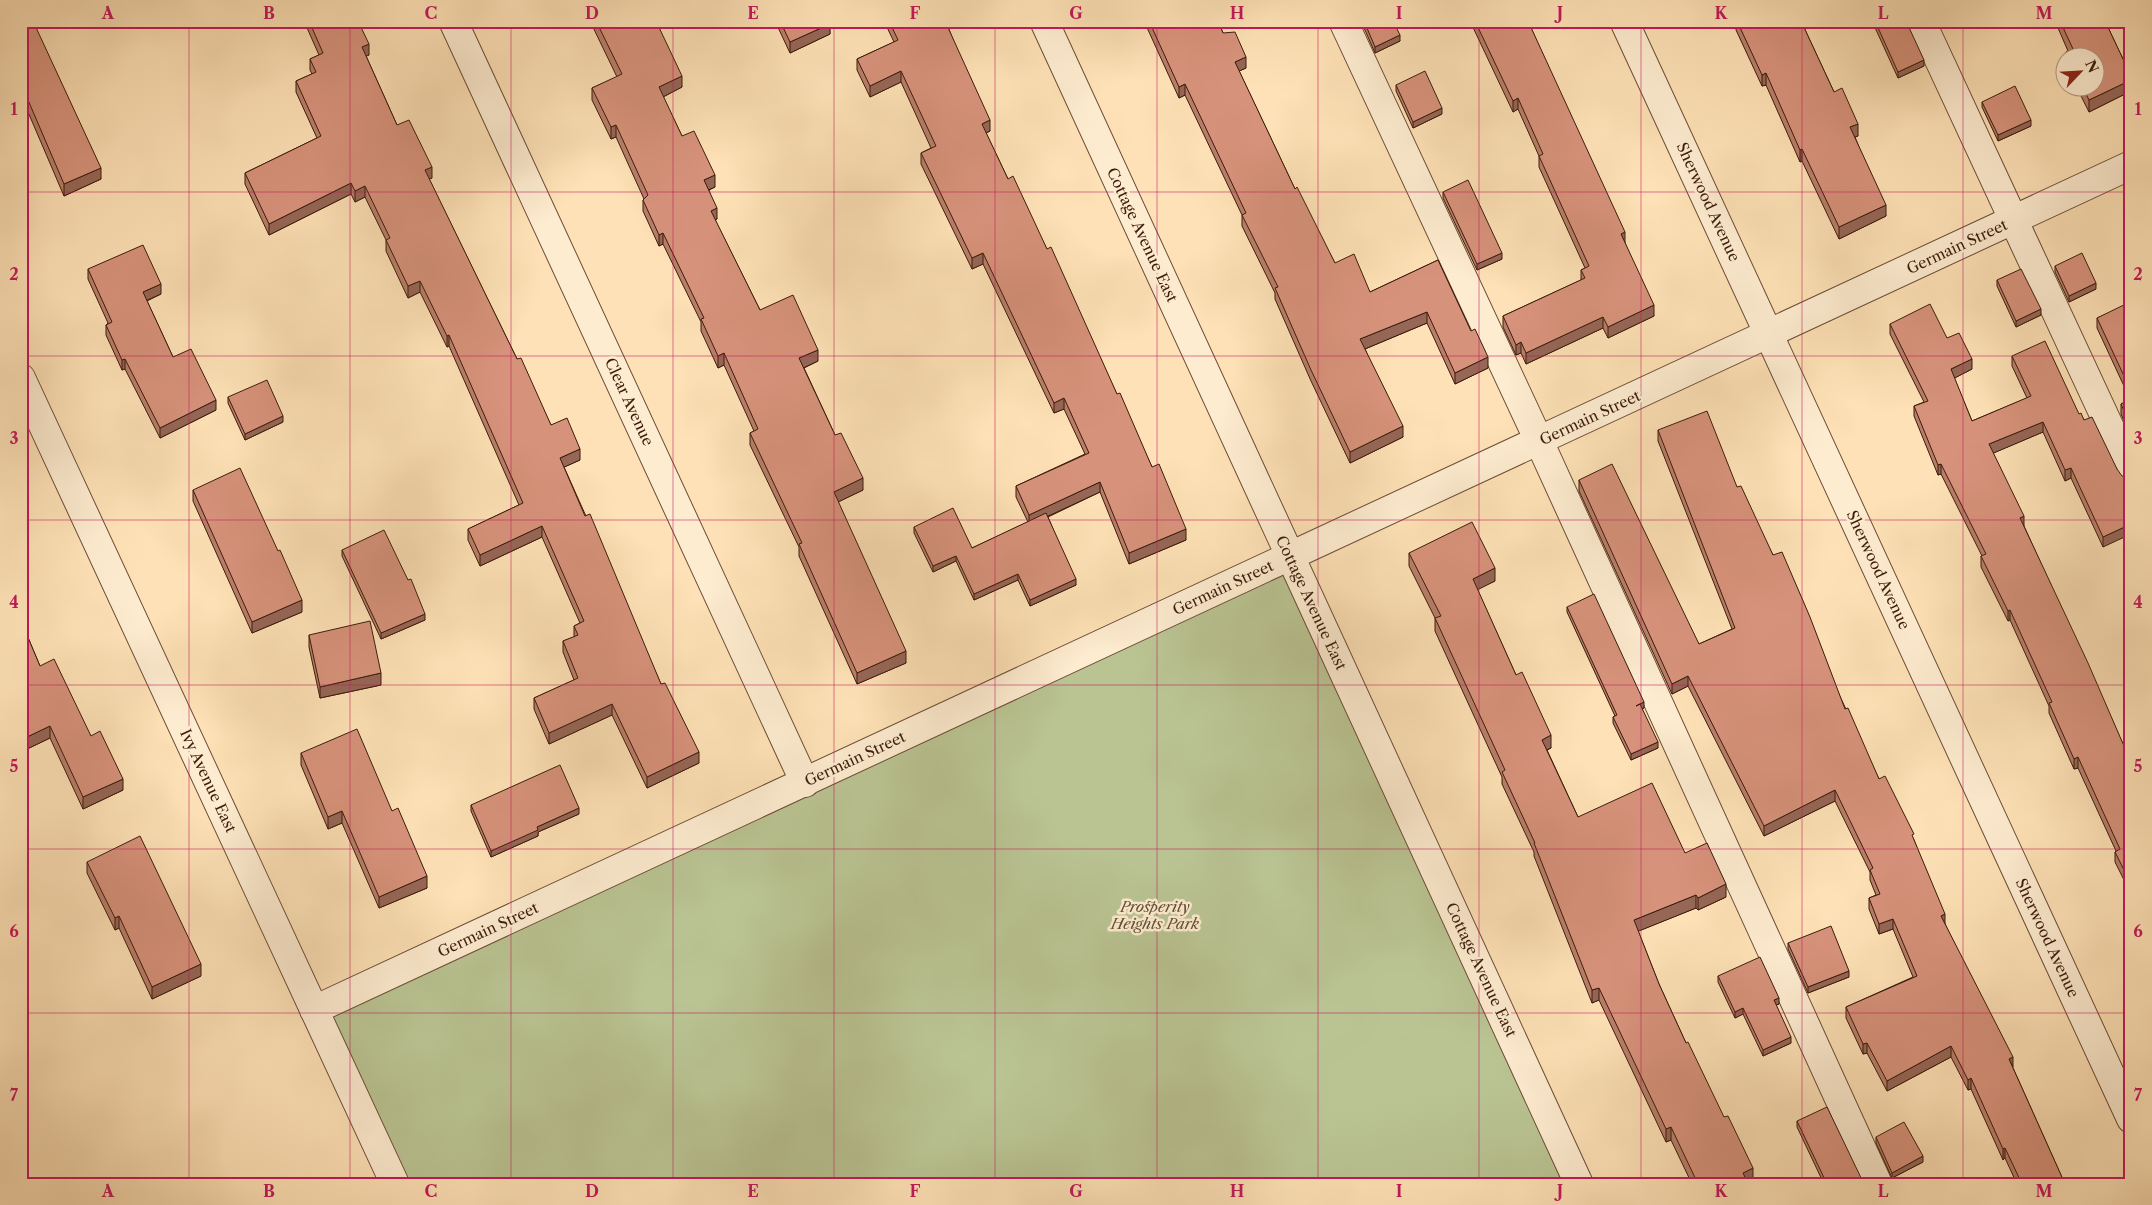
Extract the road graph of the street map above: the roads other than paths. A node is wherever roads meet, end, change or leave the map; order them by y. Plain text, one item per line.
1 (453, 21) edge
2 (1044, 21) edge
3 (1343, 21) edge
4 (1624, 21) edge
5 (1921, 21) edge
6 (2131, 165) edge
7 (2013, 220) junction
8 (1769, 334) junction
9 (21, 378) edge
10 (1540, 441) junction
11 (2131, 473) edge
12 (1290, 557) junction
13 (805, 783) junction
14 (314, 1010) junction
15 (2131, 1118) edge
16 (394, 1184) edge
17 (1579, 1184) edge
18 (1878, 1184) edge

1 - 13 street, Clear Avenue
2 - 12 street, Cottage Avenue East
3 - 10 street
4 - 8 street, Sherwood Avenue
5 - 7 street
6 - 7 street, Germain Street
7 - 8 street, Germain Street
7 - 11 street
8 - 10 street, Germain Street
8 - 15 street, Sherwood Avenue
9 - 14 street, Ivy Avenue East
10 - 12 street, Germain Street
10 - 18 street
12 - 13 street, Germain Street
12 - 17 street, Cottage Avenue East
13 - 14 street, Germain Street
14 - 16 street, Ivy Avenue East

